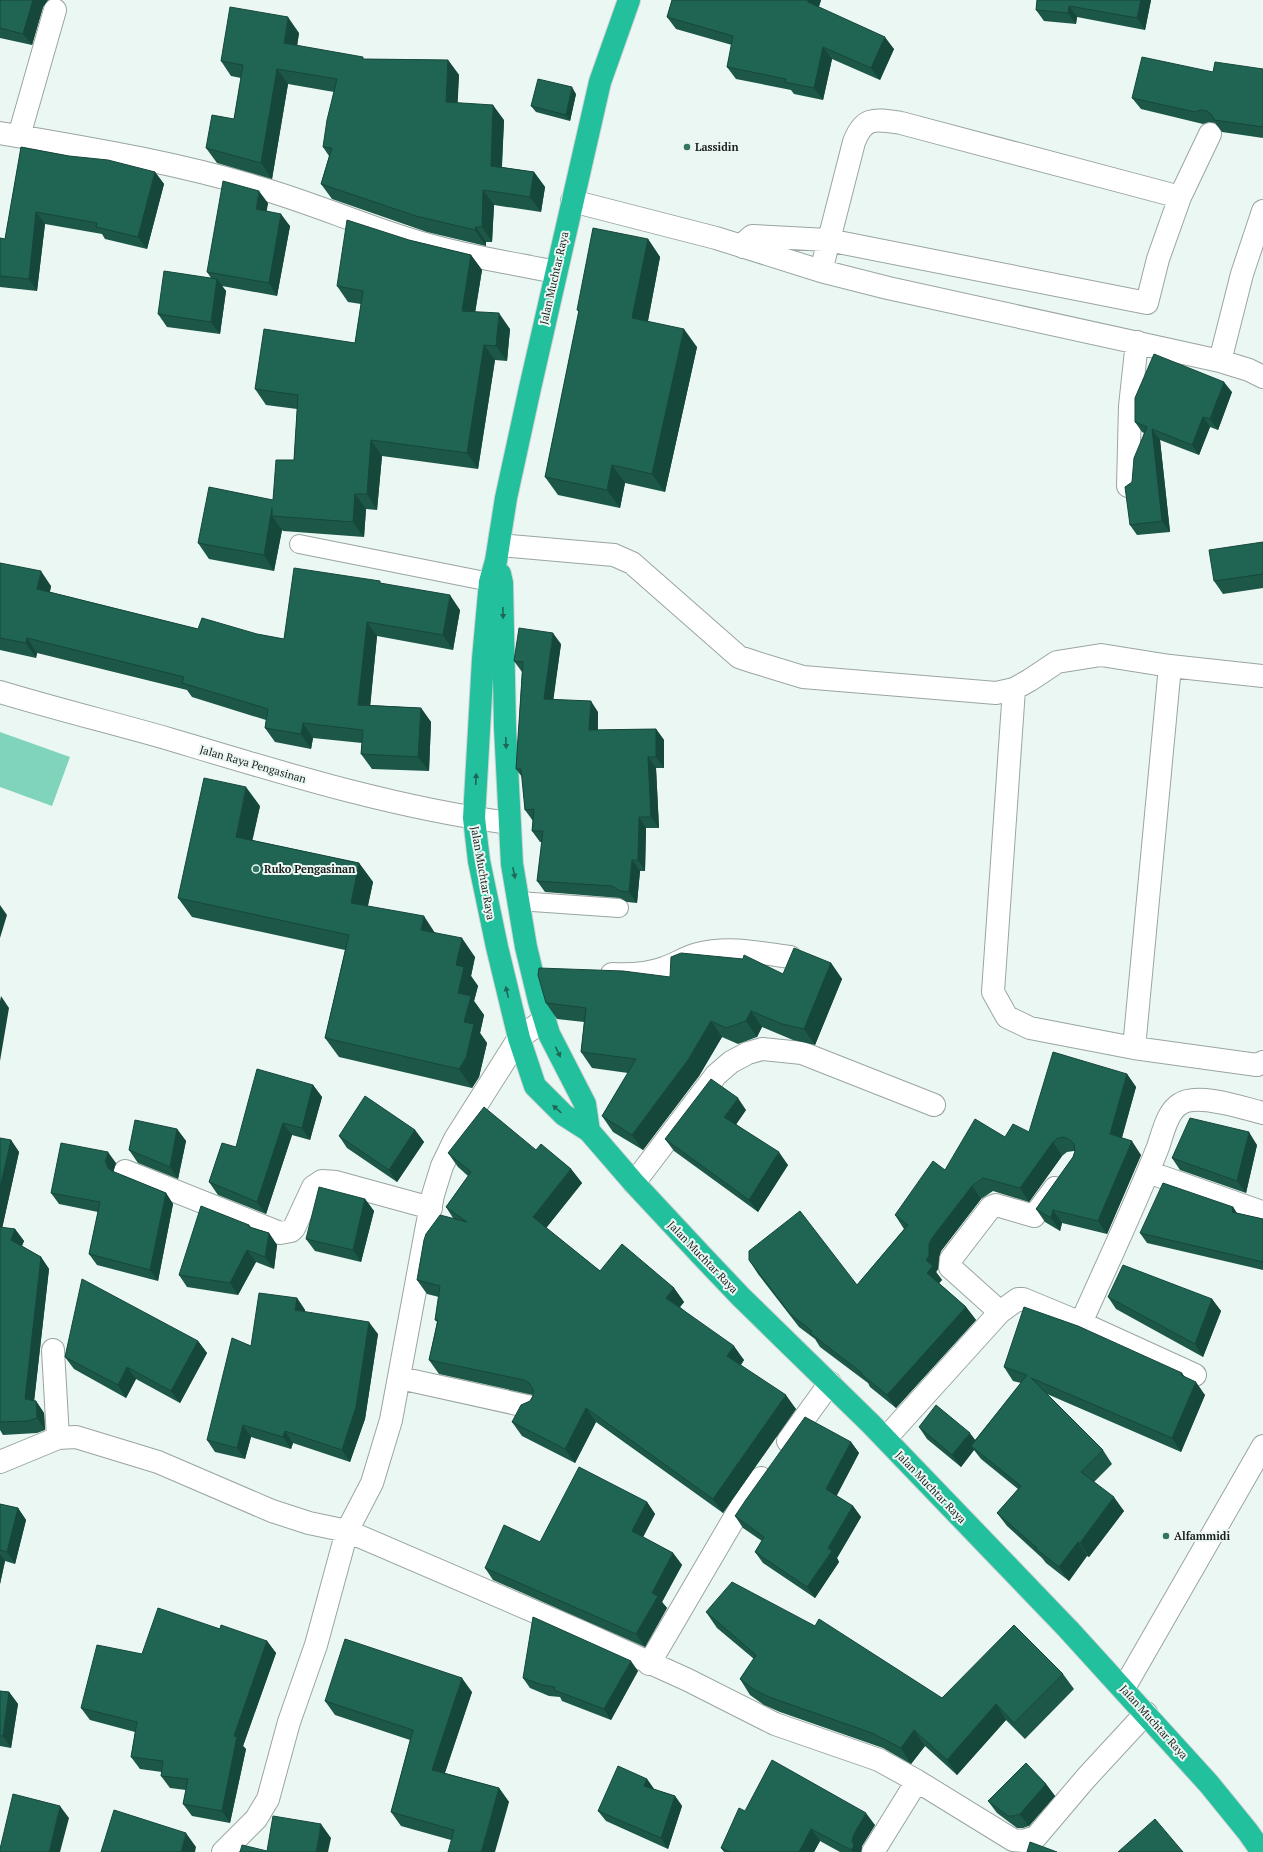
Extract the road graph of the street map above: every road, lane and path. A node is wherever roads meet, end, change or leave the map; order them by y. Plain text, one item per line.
1 (629, 0) edge
2 (55, 10) dead end
3 (1210, 134) dead end
4 (10, 135) edge
5 (1180, 197) junction
6 (572, 201) junction
7 (1263, 211) edge
8 (828, 240) junction
9 (743, 247) junction
10 (821, 271) junction
11 (556, 272) junction
12 (1137, 342) junction
13 (1220, 361) junction
14 (1263, 376) edge
15 (1128, 486) edge
16 (299, 544) dead end
17 (497, 553) junction
18 (496, 582) junction
19 (1170, 666) junction
20 (1263, 676) edge
21 (1014, 689) junction
22 (0, 692) edge
23 (474, 818) junction
24 (509, 823) junction
25 (518, 901) junction
26 (618, 908) dead end
27 (790, 957) edge
28 (531, 971) junction
29 (554, 972) edge
30 (593, 973) edge
31 (544, 1020) junction
32 (519, 1038) junction
33 (1134, 1048) junction
34 (1263, 1062) edge
35 (934, 1105) dead end
36 (1263, 1113) edge
37 (589, 1131) junction
38 (1068, 1170) edge
39 (125, 1171) dead end
40 (1148, 1172) junction
41 (634, 1183) junction
42 (431, 1208) junction
43 (1262, 1212) edge
44 (1000, 1312) junction
45 (1080, 1323) junction
46 (53, 1350) dead end
47 (1196, 1375) dead end
48 (400, 1378) junction
49 (830, 1383) junction
50 (531, 1407) edge
51 (58, 1438) junction
52 (886, 1438) junction
53 (1263, 1446) edge
54 (0, 1462) edge
55 (347, 1531) junction
56 (649, 1664) junction
57 (1124, 1688) junction
58 (1146, 1713) junction
59 (917, 1781) junction
60 (223, 1852) edge
61 (874, 1852) edge
62 (1262, 1852) edge

1 - 6 highway, Jalan Muchtar Raya
2 - 4 street
3 - 5 street
4 - 11 street
5 - 8 street
5 - 8 street
6 - 9 street
6 - 11 highway, Jalan Muchtar Raya
7 - 13 street
8 - 9 street
8 - 10 street
9 - 10 street
10 - 12 street
11 - 17 highway, Jalan Muchtar Raya
12 - 13 street
12 - 15 street
13 - 14 street
16 - 18 lane
17 - 18 highway, Jalan Muchtar Raya
17 - 21 street
23 -> 18 highway, Jalan Muchtar Raya
18 -> 24 highway, Jalan Muchtar Raya
19 - 20 street
19 - 21 street
19 - 33 street
21 - 33 street
22 - 23 street, Jalan Raya Pengasinan
23 - 24 street, Jalan Raya Pengasinan
32 -> 23 highway, Jalan Muchtar Raya
24 -> 25 highway, Jalan Muchtar Raya
25 - 26 lane
25 - 28 highway, Jalan Muchtar Raya
27 - 30 street
28 - 29 street
28 - 31 highway, Jalan Muchtar Raya
31 - 32 street
31 -> 37 highway, Jalan Muchtar Raya
37 -> 32 highway, Jalan Muchtar Raya
32 - 42 street
33 - 34 street
35 - 41 street
36 - 40 street
37 - 41 highway, Jalan Muchtar Raya
38 - 44 street
39 - 42 street
40 - 43 street
40 - 45 street
41 - 49 highway, Jalan Muchtar Raya
42 - 48 street
44 - 45 street
44 - 52 street
45 - 47 street
46 - 51 street
48 - 50 street
48 - 55 street
49 - 52 highway, Jalan Muchtar Raya
49 - 56 street
51 - 54 street
51 - 55 street
52 - 57 highway, Jalan Muchtar Raya
53 - 57 street
55 - 56 street
55 - 60 street
56 - 59 street
57 - 58 highway, Jalan Muchtar Raya
58 - 59 street
58 - 62 highway, Jalan Muchtar Raya
59 - 61 street

